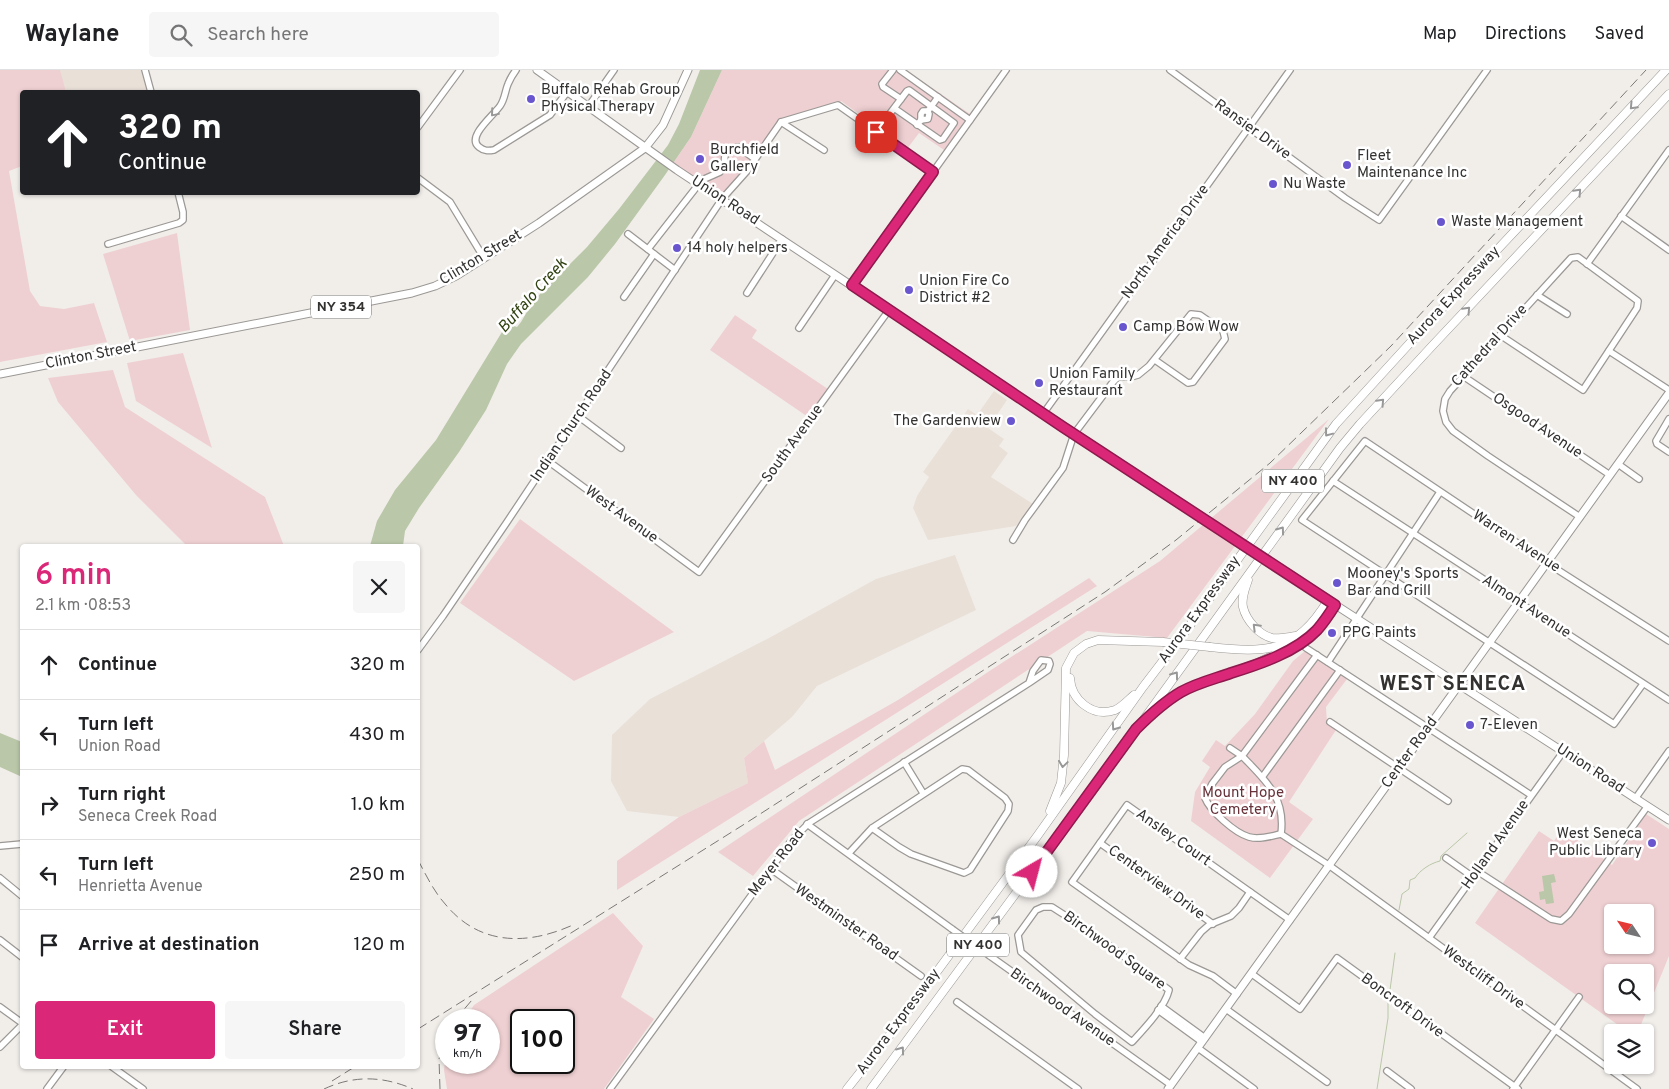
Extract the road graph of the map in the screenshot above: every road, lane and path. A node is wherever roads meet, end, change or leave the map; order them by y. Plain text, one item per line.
1 (145, 70) edge
2 (460, 70) edge
3 (516, 70) edge
4 (537, 70) edge
5 (614, 70) edge
6 (688, 70) edge
7 (893, 70) edge
8 (900, 70) edge
9 (1006, 70) edge
10 (1170, 70) edge
11 (1290, 70) edge
12 (1487, 70) edge
13 (1666, 70) edge
14 (150, 90) edge
15 (567, 92) junction
16 (1669, 94) edge
17 (938, 97) junction
18 (901, 99) junction
19 (588, 107) junction
20 (894, 108) junction
21 (930, 108) junction
22 (970, 120) junction
23 (781, 122) junction
24 (919, 122) junction
25 (420, 124) edge
26 (1248, 127) junction
27 (876, 132) junction
28 (648, 150) junction
29 (824, 150) dead end
30 (1669, 151) edge
31 (755, 159) junction
32 (933, 172) junction
33 (420, 180) edge
34 (699, 184) junction
35 (179, 195) edge
36 (722, 200) junction
37 (1621, 216) junction
38 (628, 234) dead end
39 (782, 239) junction
40 (108, 244) dead end
41 (1668, 247) edge
42 (648, 249) junction
43 (654, 254) junction
44 (484, 258) junction
45 (1587, 264) junction
46 (675, 270) junction
47 (835, 275) junction
48 (852, 285) junction
49 (747, 293) dead end
50 (1537, 295) junction
51 (624, 297) dead end
52 (889, 310) junction
53 (1567, 314) dead end
54 (799, 328) dead end
55 (1500, 335) junction
56 (1609, 351) junction
57 (1155, 360) junction
58 (0, 374) edge
59 (1463, 376) junction
60 (1669, 392) edge
61 (1666, 402) edge
62 (1043, 414) junction
63 (578, 416) junction
64 (1669, 419) edge
65 (1074, 434) junction
66 (621, 448) dead end
67 (1669, 452) edge
68 (548, 461) junction
69 (1618, 464) junction
70 (1610, 475) junction
71 (1639, 479) dead end
72 (1333, 481) junction
73 (1440, 492) junction
74 (1580, 517) junction
75 (1413, 534) junction
76 (1013, 540) dead end
77 (1548, 563) junction
78 (695, 569) joint
79 (1252, 570) junction
80 (1386, 575) junction
81 (1328, 600) junction
82 (1519, 602) junction
83 (1335, 605) junction
84 (1357, 619) junction
85 (1300, 635) junction
86 (1669, 642) edge
87 (1490, 643) junction
88 (1162, 644) junction
89 (420, 647) edge
90 (1306, 648) dead end
91 (1208, 649) junction
92 (1287, 650) junction
93 (1317, 655) junction
94 (1328, 662) junction
95 (1340, 670) junction
96 (1029, 683) dead end
97 (1643, 684) junction
98 (1459, 685) junction
99 (1143, 687) junction
100 (1669, 700) edge
101 (1330, 722) dead end
102 (1429, 728) junction
103 (1136, 729) junction
104 (1230, 748) dead end
105 (1669, 751) edge
106 (1563, 752) junction
107 (1242, 756) junction
108 (904, 762) junction
109 (1400, 768) junction
110 (1262, 776) junction
111 (923, 793) junction
112 (1531, 795) junction
113 (1635, 799) junction
114 (1448, 801) dead end
115 (1648, 807) junction
116 (1669, 820) edge
117 (808, 824) junction
118 (872, 828) junction
119 (1281, 834) junction
120 (1038, 835) junction
121 (1100, 843) junction
122 (20, 844) edge
123 (0, 846) edge
124 (848, 853) junction
125 (1446, 858) dead end
126 (1330, 866) junction
127 (771, 869) junction
128 (1477, 871) junction
129 (1473, 877) junction
130 (0, 878) edge
131 (1250, 892) junction
132 (20, 894) edge
133 (1290, 920) junction
134 (1213, 924) junction
135 (1429, 938) junction
136 (0, 940) edge
137 (20, 955) edge
138 (1180, 959) junction
139 (1252, 974) junction
140 (921, 976) dead end
141 (1237, 994) junction
142 (1579, 997) dead end
143 (956, 1002) dead end
144 (0, 1006) edge
145 (1159, 1008) junction
146 (1226, 1009) junction
147 (20, 1022) edge
148 (20, 1026) edge
149 (1555, 1030) junction
150 (1202, 1043) junction
151 (0, 1046) edge
152 (62, 1069) edge
153 (116, 1069) edge
154 (1386, 1070) dead end
155 (1328, 1082) dead end
156 (1169, 1088) edge
157 (1515, 1088) edge
158 (47, 1089) edge
159 (143, 1089) edge
160 (610, 1089) edge
161 (847, 1089) edge
162 (872, 1089) edge
163 (1078, 1089) edge
164 (1254, 1089) edge
165 (1411, 1089) edge
166 (1637, 1089) edge

1 - 14 street
2 - 25 street
3 -> 15 street
4 - 15 main road, Union Road
5 - 19 street
6 - 28 main road, Clinton Street / NY 354
7 - 18 street
8 - 17 street
9 - 22 street
10 - 26 street, Ransier Drive
11 - 26 street, North America Drive
12 - 26 street, Ransier Drive
13 -> 99 highway, Aurora Expressway / NY 400
15 - 19 main road, Union Road
79 -> 16 highway, Aurora Expressway / NY 400
17 - 21 street
17 - 22 street
18 - 20 street
18 - 21 street
19 - 28 main road, Union Road
20 - 24 street
20 - 27 street
21 - 24 street
21 - 24 street
22 - 32 street
23 - 27 street
23 - 29 street
23 - 31 street, Indian Church Road
26 - 62 street, North America Drive
27 - 32 street
28 - 34 main road, Union Road
28 - 44 main road, Clinton Street / NY 354
30 - 37 street
31 - 34 street
31 - 36 street, Indian Church Road
32 - 48 street
33 - 44 street
34 - 36 main road, Union Road
34 - 42 street
35 - 40 street
36 - 39 main road, Union Road
36 - 46 street, Indian Church Road
37 - 41 street
37 - 45 street
38 - 42 street
39 - 47 main road, Union Road
39 - 49 street
42 - 43 street
43 - 46 street
43 - 51 street
44 - 58 main road, Clinton Street / NY 354
45 - 50 street, Cathedral Drive
45 - 56 street
46 - 63 street, Indian Church Road
47 - 48 main road, Union Road
47 - 54 street
48 - 52 main road, Union Road
50 - 53 street
50 - 55 street, Cathedral Drive
52 - 62 main road, Union Road
52 - 78 street, South Avenue
55 - 56 street
55 - 59 street, Cathedral Drive
56 - 60 street
57 - 57 street
57 - 65 street
59 - 70 street, Osgood Avenue
59 - 74 street, Cathedral Drive
60 - 61 main road, Center Road
61 - 69 main road, Center Road
62 - 65 main road, Union Road
63 - 66 street
63 - 68 street, Indian Church Road
64 - 67 street
65 - 76 street
65 - 81 main road, Union Road, bridge
68 - 78 street, West Avenue
68 - 89 street, Indian Church Road
69 - 70 main road, Center Road
69 - 71 street
70 - 74 main road, Center Road
72 - 73 street, Warren Avenue
72 - 75 street, Almont Avenue
72 - 80 street
73 - 75 street
73 - 77 street, Warren Avenue
74 - 77 main road, Center Road
75 - 80 street
75 - 82 street, Almont Avenue
77 - 82 main road, Center Road
77 - 86 street, Warren Avenue
85 -> 79 highway
103 -> 79 highway, Aurora Expressway / NY 400
80 - 84 street
80 - 87 street
81 - 83 main road, Union Road
81 - 85 highway
82 - 87 main road, Center Road
82 - 97 street, Almont Avenue
83 - 84 main road, Union Road
83 - 92 highway
84 - 94 street
84 - 98 main road, Union Road
85 - 91 highway
87 - 97 street
87 - 98 main road, Center Road
88 - 91 highway, bridge
88 - 99 highway
88 -> 120 highway
90 - 93 street
91 - 92 highway
92 - 103 highway
93 - 94 street
93 - 107 street
94 - 95 street
95 - 102 street
95 - 110 street
96 - 108 street, Meyer Road
97 - 100 street, Almont Avenue
98 - 102 main road, Center Road
98 - 106 main road, Union Road
99 -> 120 highway, Aurora Expressway / NY 400
101 - 109 street
102 - 109 main road, Center Road
102 - 112 street
162 -> 103 highway, Aurora Expressway / NY 400
104 - 107 street
105 - 113 street
106 - 112 street, Holland Avenue
106 - 113 main road, Union Road
107 - 110 street
107 - 119 street
108 - 111 street
108 - 117 street, Meyer Road
109 - 114 street
109 - 126 main road, Center Road
110 - 119 street
111 - 118 street
111 - 118 street
112 - 128 street, Holland Avenue
113 - 115 main road, Union Road
115 - 116 main road, Union Road
115 - 128 street
117 - 124 street, Birchwood Avenue
117 - 127 street, Meyer Road
118 - 124 street
119 - 126 street, Westcliff Drive
120 - 161 highway, Aurora Expressway / NY 400
121 - 131 street, Ansley Court
121 - 134 street, Centerview Drive
121 - 138 street, Ansley Court
122 - 123 street
124 - 156 street, Birchwood Avenue, bridge
125 - 129 street
126 - 133 main road, Center Road
126 - 135 street, Westcliff Drive
127 - 140 street, Westminster Road
127 - 160 street, Meyer Road
128 - 129 street, Holland Avenue
129 - 135 street, Holland Avenue
130 - 132 street
131 - 133 street, Ansley Court
131 - 134 street
133 - 139 main road, Center Road
134 - 138 street
135 - 149 street, Westcliff Drive
136 - 137 street
138 - 141 street, Ansley Court
139 - 141 main road, Center Road
139 - 157 street, Boncroft Drive
141 - 146 main road, Center Road
142 - 149 street
143 - 163 street
144 - 147 street
145 - 145 street, Birchwood Square
145 - 150 street, Birchwood Square
146 - 150 main road, Center Road
146 - 155 street
148 - 151 street
149 - 157 street
149 - 166 street, Westcliff Drive
150 - 156 main road, Center Road
150 - 164 street, Birchwood Square
152 - 158 street
153 - 159 street
154 - 165 street

